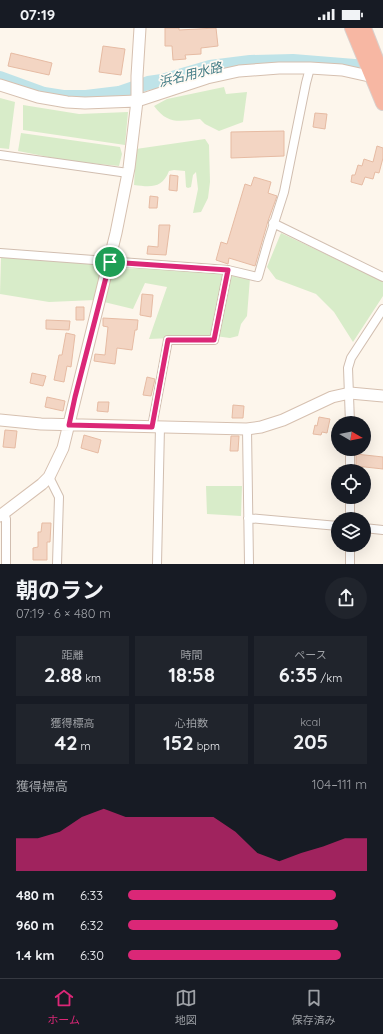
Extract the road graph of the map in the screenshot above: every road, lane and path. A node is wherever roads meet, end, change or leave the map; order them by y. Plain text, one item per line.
1 (140, 28) edge
2 (352, 28) edge
3 (364, 28) edge
4 (369, 56) junction
5 (310, 68) junction
6 (378, 75) edge
7 (0, 85) edge
8 (137, 97) junction
9 (383, 104) edge
10 (0, 155) edge
11 (128, 173) junction
12 (274, 223) junction
13 (0, 253) edge
14 (110, 262) junction
15 (228, 270) junction
16 (383, 276) edge
17 (383, 309) edge
18 (350, 393) junction
19 (383, 396) edge
20 (350, 416) edge
21 (0, 420) edge
22 (69, 425) junction
23 (156, 427) junction
24 (247, 429) junction
25 (48, 477) junction
26 (2, 514) edge
27 (248, 518) junction
28 (331, 525) edge
29 (371, 529) edge
30 (383, 530) edge
31 (350, 552) edge
32 (6, 564) edge
33 (57, 564) edge
34 (157, 564) edge
35 (249, 564) edge
36 (350, 564) edge

1 - 8 street
2 - 4 highway
3 - 4 highway
4 - 6 highway
5 - 6 street
5 - 8 street
5 - 12 street
6 - 9 highway
7 - 8 street
8 - 11 street
10 - 11 street
11 - 14 street
12 - 15 street
12 - 16 street
13 - 14 street
14 - 15 street
14 - 22 street
15 - 23 street
17 - 18 street
18 - 19 street
18 - 20 street
18 - 24 street
21 - 22 street
22 - 23 street
22 - 25 street
23 - 24 street
23 - 34 street
24 - 27 street
25 - 26 street
25 - 33 street
26 - 32 street
27 - 28 street
27 - 35 street
29 - 30 street
31 - 36 street

